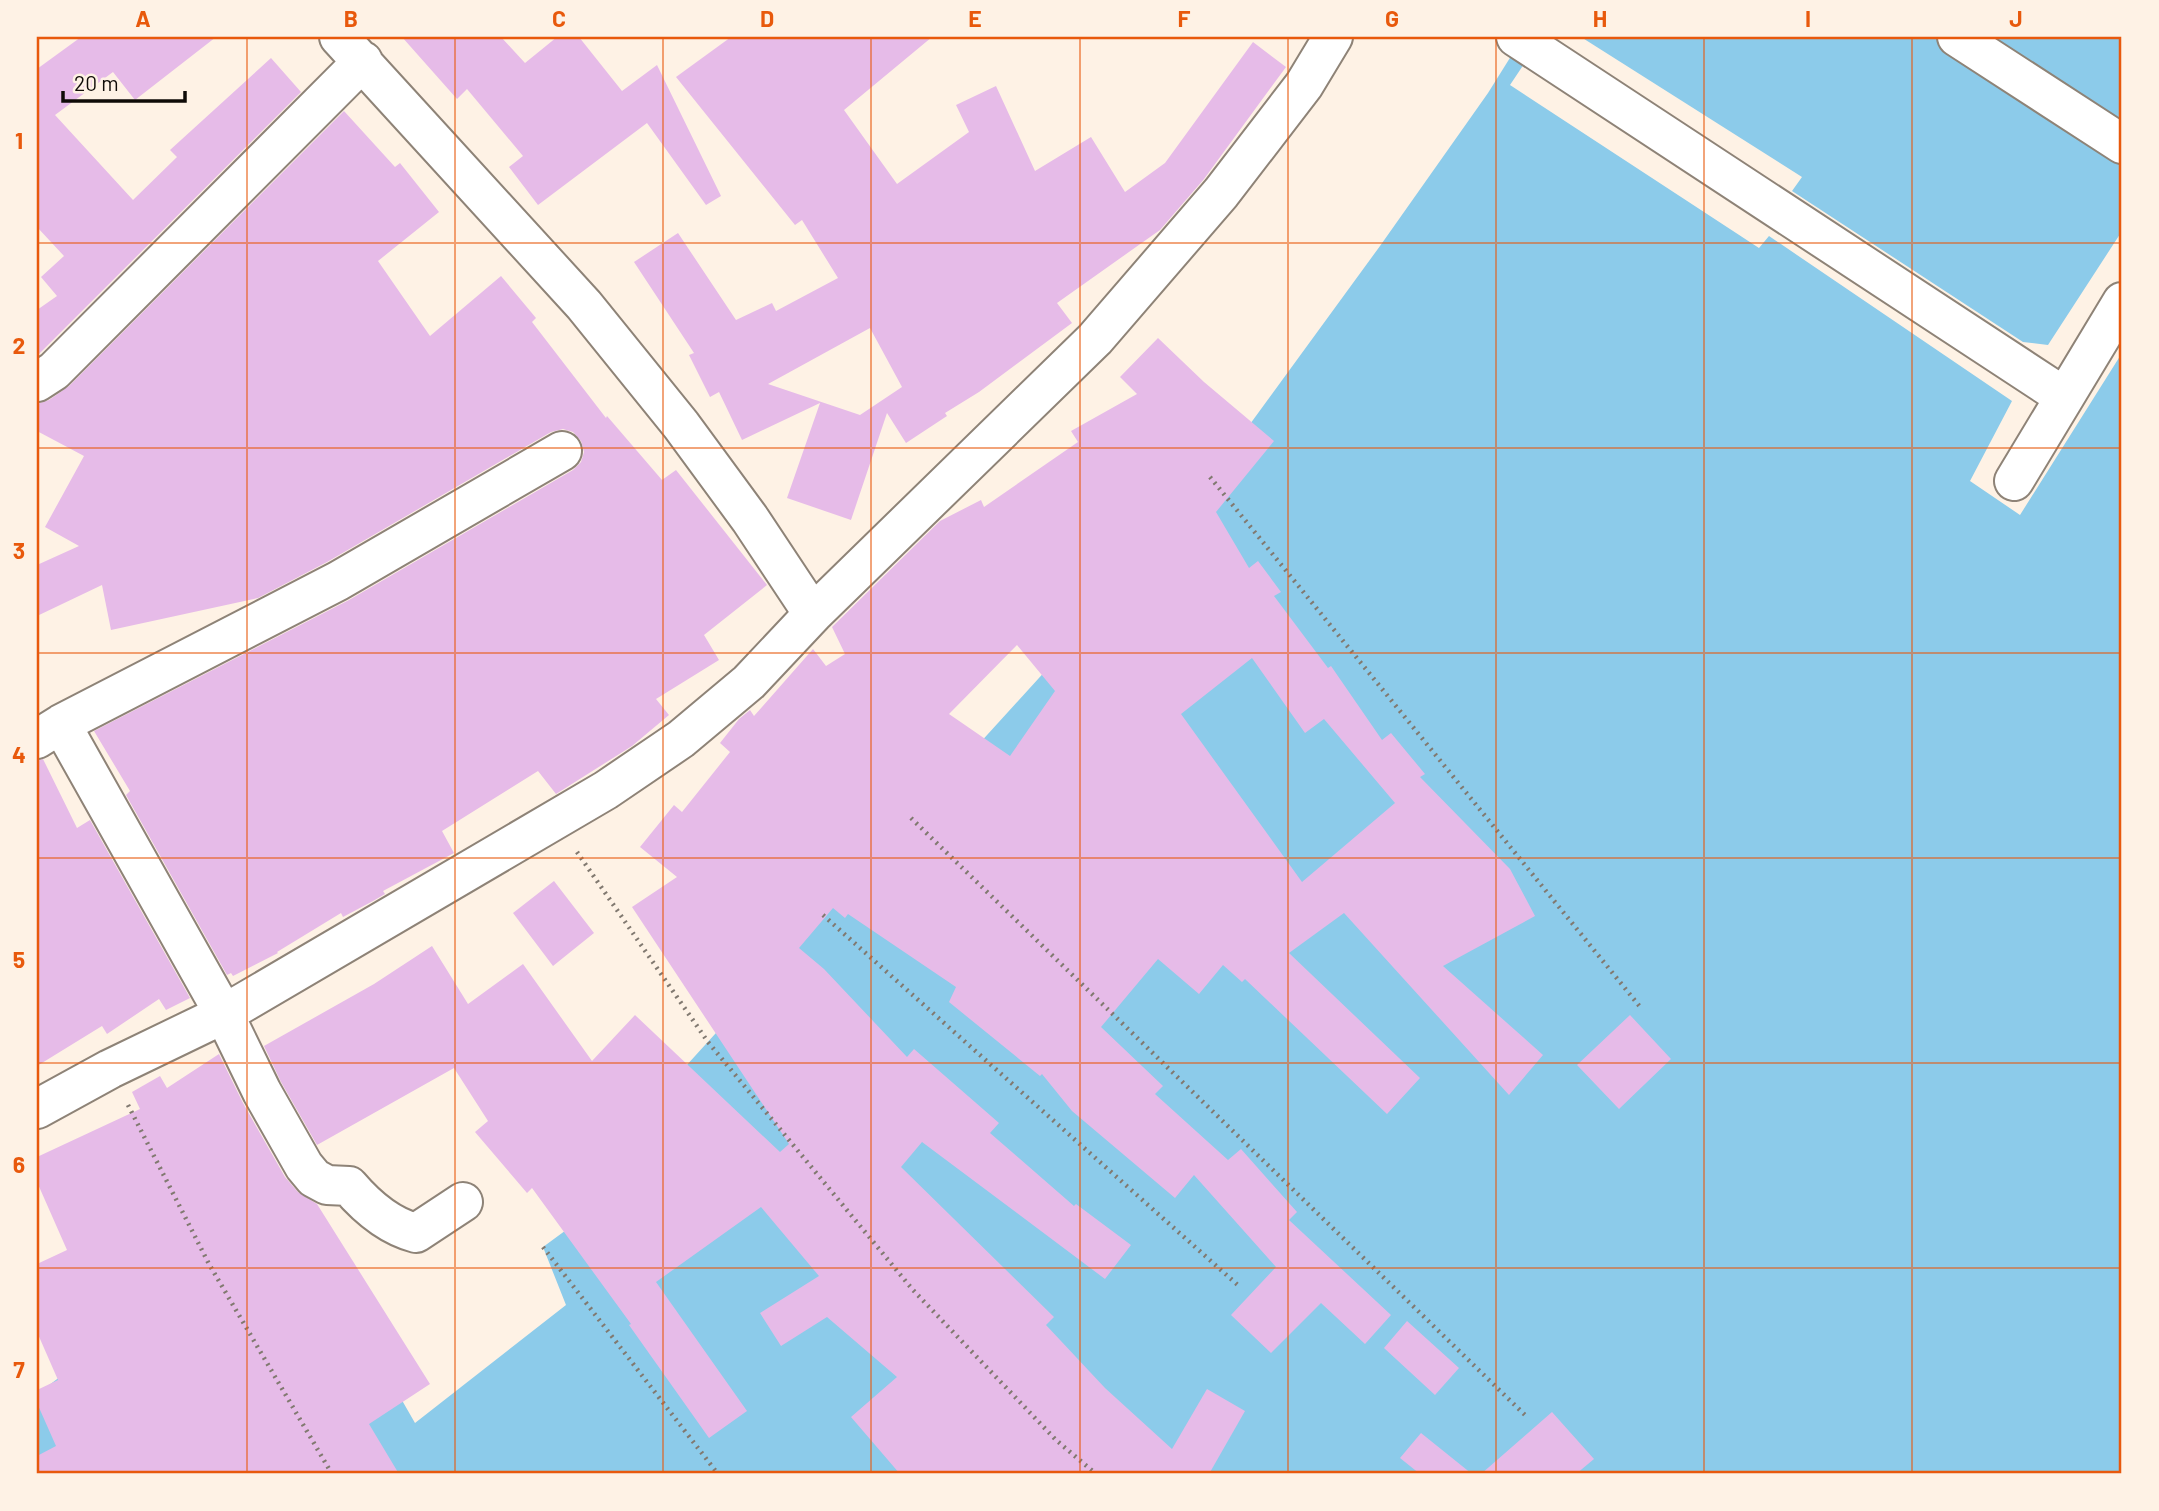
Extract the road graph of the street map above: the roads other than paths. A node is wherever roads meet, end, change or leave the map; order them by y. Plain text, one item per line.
1 (1334, 37) edge
2 (1516, 37) edge
3 (1957, 37) edge
4 (351, 49) edge
5 (2122, 144) edge
6 (2122, 302) edge
7 (37, 382) edge
8 (2063, 396) junction
9 (562, 451) dead end
10 (2014, 481) dead end
11 (813, 614) junction
12 (49, 731) edge
13 (224, 1014) junction
14 (37, 1109) edge
15 (463, 1202) dead end

1 - 11 street
2 - 8 street
3 - 5 street
4 - 7 street
4 - 11 street
6 - 8 street
8 - 10 street
9 - 12 street
11 - 13 street
12 - 13 street
13 - 14 street
13 - 15 street

